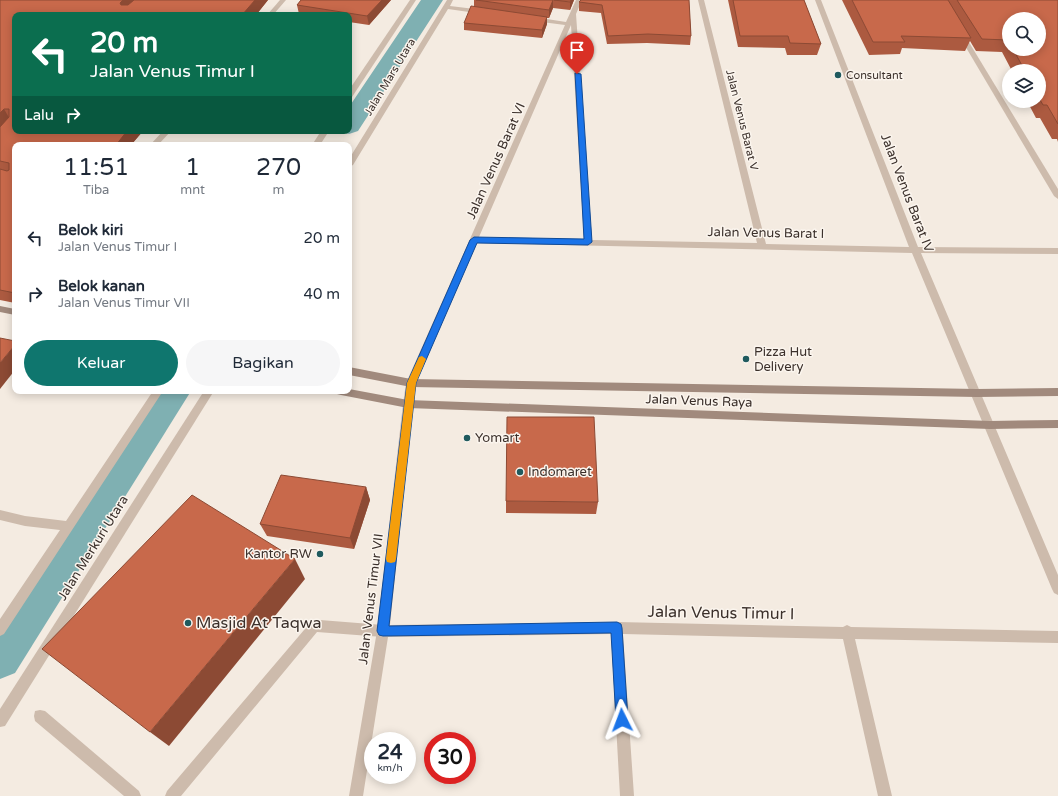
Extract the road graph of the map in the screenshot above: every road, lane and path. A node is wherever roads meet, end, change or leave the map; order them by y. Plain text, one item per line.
1 (283, 0) edge
2 (412, 0) edge
3 (450, 0) edge
4 (580, 0) edge
5 (701, 0) edge
6 (818, 0) edge
7 (445, 7) junction
8 (273, 12) edge
9 (492, 14) edge
10 (574, 14) junction
11 (530, 19) edge
12 (569, 24) junction
13 (956, 27) edge
14 (352, 90) edge
15 (164, 134) edge
16 (157, 142) edge
17 (352, 160) edge
18 (1058, 196) edge
19 (474, 240) junction
20 (588, 242) junction
21 (762, 246) junction
22 (915, 250) junction
23 (1058, 251) edge
24 (0, 309) edge
25 (12, 311) edge
26 (352, 373) edge
27 (411, 383) junction
28 (1058, 392) edge
29 (352, 393) edge
30 (977, 393) junction
31 (156, 394) edge
32 (207, 394) edge
33 (408, 404) junction
34 (1058, 424) edge
35 (990, 425) junction
36 (0, 515) edge
37 (70, 526) junction
38 (1058, 589) edge
39 (617, 628) junction
40 (0, 630) edge
41 (383, 631) junction
42 (846, 631) junction
43 (1058, 637) edge
44 (40, 716) dead end
45 (0, 721) edge
46 (134, 796) edge
47 (172, 796) edge
48 (356, 796) edge
49 (627, 796) edge
50 (885, 796) edge

1 - 8 street
2 - 14 street, Jalan Mars Utara
3 - 7 street, Jalan Mars Utara
4 - 10 street, Jalan Venus Barat VI
5 - 21 street, Jalan Venus Barat V
6 - 22 street, Jalan Venus Barat IV
7 - 9 street
7 - 17 street, Jalan Mars Utara
10 - 12 street, Jalan Venus Barat VI
10 - 20 street, Jalan Venus Barat VI
11 - 12 street
12 - 19 street, Jalan Venus Barat VI
13 - 18 street
15 - 16 street
19 - 20 street, Jalan Venus Barat I
19 - 27 street, Jalan Venus Barat VI
20 - 21 street, Jalan Venus Barat I
21 - 22 street, Jalan Venus Barat I
22 - 23 street, Jalan Venus Barat I
22 - 30 street, Jalan Venus Barat IV
24 - 25 street
26 - 27 street, Jalan Venus Raya
27 - 30 street, Jalan Venus Raya
27 - 33 street, Jalan Venus Barat VI
28 - 30 street, Jalan Venus Raya
29 - 33 street, Jalan Venus Raya
30 - 35 street, Jalan Venus Barat IV
31 - 37 street
32 - 45 street, Jalan Merkuri Utara
33 - 35 street, Jalan Venus Raya
33 - 41 street, Jalan Venus Timur VII
34 - 35 street, Jalan Venus Raya
35 - 38 street, Jalan Venus Barat IV
36 - 37 street
37 - 40 street
39 - 41 street, Jalan Venus Timur I
39 - 42 street, Jalan Venus Timur I
39 - 49 street
41 - 47 street, Jalan Venus Timur I
41 - 48 street, Jalan Venus Timur VII
42 - 43 street, Jalan Venus Timur I
42 - 50 street
44 - 46 street

